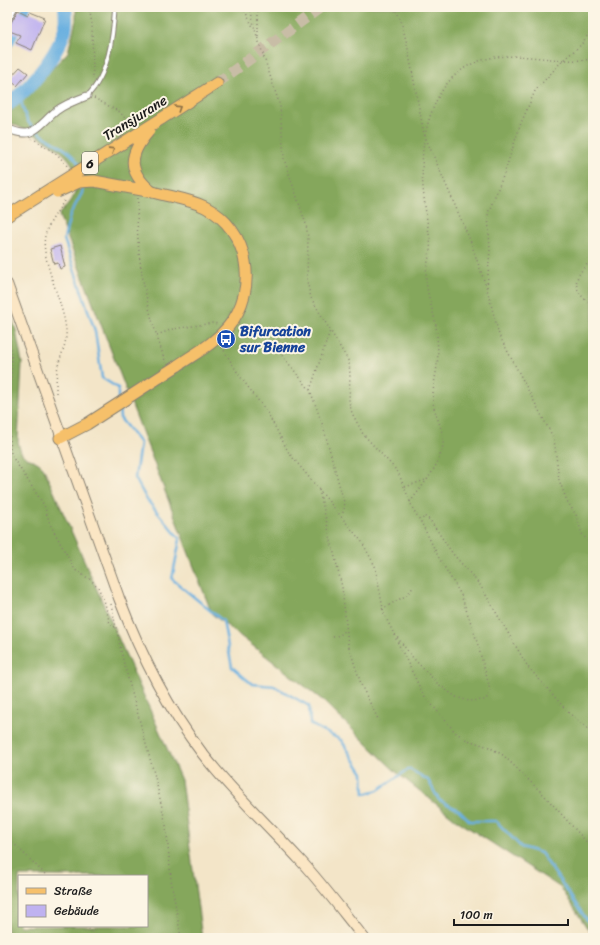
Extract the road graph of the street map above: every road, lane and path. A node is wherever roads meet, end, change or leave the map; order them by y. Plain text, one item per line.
1 (14, 7) edge
2 (89, 7) edge
3 (115, 7) edge
4 (243, 7) edge
5 (250, 7) edge
6 (258, 7) edge
7 (394, 7) edge
8 (7, 19) edge
9 (593, 27) edge
10 (255, 30) junction
11 (258, 41) junction
12 (593, 59) edge
13 (562, 61) junction
14 (217, 83) tunnel mouth
15 (93, 90) junction
16 (87, 96) junction
17 (161, 119) junction
18 (7, 128) edge
19 (135, 132) dead end
20 (26, 134) junction
21 (424, 134) junction
22 (68, 168) dead end
23 (153, 192) junction
24 (138, 195) dead end
25 (67, 197) dead end
26 (20, 208) junction
27 (7, 216) edge
28 (593, 259) edge
29 (7, 284) edge
30 (487, 290) junction
31 (593, 306) edge
32 (278, 328) dead end
33 (330, 331) junction
34 (7, 333) edge
35 (157, 335) junction
36 (219, 336) junction
37 (172, 364) junction
38 (310, 390) junction
39 (56, 396) dead end
40 (60, 438) junction
41 (428, 479) junction
42 (405, 487) junction
43 (318, 488) junction
44 (410, 502) junction
45 (342, 515) junction
46 (421, 522) junction
47 (593, 547) edge
48 (414, 586) dead end
49 (382, 609) junction
50 (346, 630) junction
51 (393, 632) junction
52 (333, 637) dead end
53 (379, 722) dead end
54 (593, 733) edge
55 (7, 837) edge
56 (593, 849) edge
57 (47, 875) edge
58 (87, 927) edge
59 (97, 938) edge
60 (181, 938) edge
61 (364, 938) edge

1 - 8 street
2 - 15 path
3 - 15 lane
4 - 10 path
5 - 10 path
6 - 11 path
7 - 21 path
9 - 13 path
10 - 11 path
11 - 33 path
12 - 13 path
13 - 21 path
13 - 30 path
17 -> 14 main road, Transjurane / 6
15 - 16 lane
16 - 19 path
16 - 20 street
17 - 23 main road, bridge
26 -> 17 main road, Transjurane / 6, bridge
18 - 20 street
20 - 22 path
21 - 30 path
21 - 41 path
23 - 26 main road, bridge
23 - 36 main road
24 - 35 path
25 - 39 path
26 - 27 main road, Transjurane / 6
28 - 31 path
29 - 40 street
30 - 47 path
32 - 38 path
33 - 38 path
33 - 42 path
34 - 60 path
35 - 36 path
35 - 37 path
36 - 37 main road
36 - 43 path
37 - 40 main road, bridge
38 - 45 path
40 - 61 street
41 - 42 path
41 - 44 path
42 - 44 path
43 - 45 path
43 - 50 path
44 - 46 path
45 - 49 path
46 - 51 path
46 - 54 path
48 - 49 path
49 - 51 path
50 - 52 path
50 - 53 path
51 - 56 path
55 - 57 path
58 - 59 path

